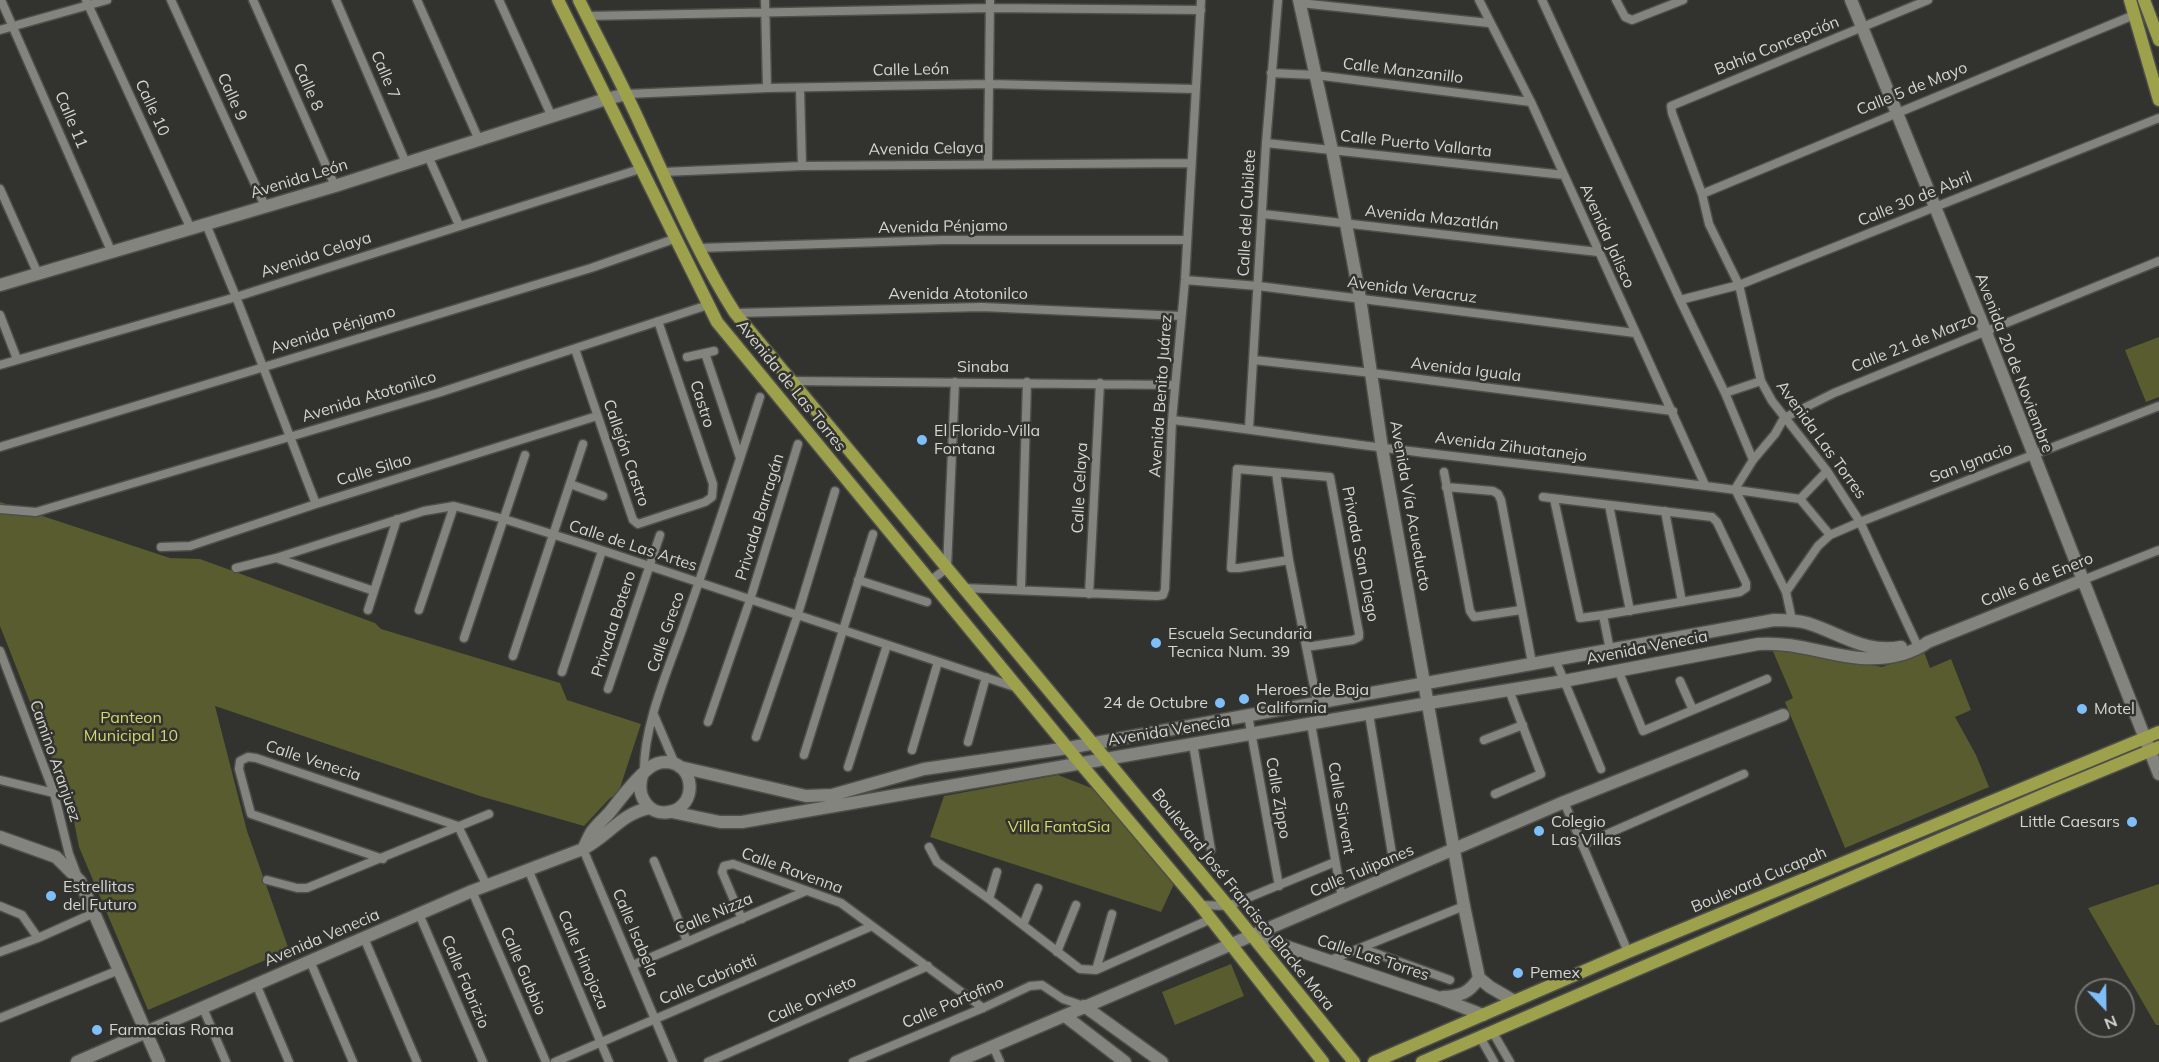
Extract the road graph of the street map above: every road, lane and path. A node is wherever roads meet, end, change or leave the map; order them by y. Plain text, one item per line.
1 (2, 0) edge
2 (107, 0) edge
3 (171, 0) edge
4 (253, 0) edge
5 (336, 0) edge
6 (417, 0) edge
7 (499, 0) edge
8 (558, 0) edge
9 (579, 0) edge
10 (765, 0) edge
11 (1201, 0) edge
12 (1278, 0) edge
13 (1479, 0) edge
14 (1542, 0) edge
15 (1616, 0) edge
16 (1683, 0) edge
17 (1851, 0) edge
18 (1928, 0) edge
19 (2130, 0) edge
20 (2144, 0) edge
21 (2150, 0) edge
22 (88, 2) edge
23 (1299, 2) edge
24 (990, 4) edge
25 (1201, 10) junction
26 (765, 12) junction
27 (2156, 12) edge
28 (2134, 15) junction
29 (587, 16) junction
30 (1489, 22) junction
31 (13, 26) junction
32 (1862, 28) junction
33 (0, 30) edge
34 (2159, 31) edge
35 (2159, 40) edge
36 (1271, 73) junction
37 (1315, 75) junction
38 (989, 84) junction
39 (767, 88) junction
40 (800, 88) junction
41 (1195, 89) junction
42 (627, 94) junction
43 (606, 99) junction
44 (2159, 100) edge
45 (1531, 102) junction
46 (1671, 106) joint
47 (1896, 112) junction
48 (552, 117) junction
49 (2159, 118) edge
50 (479, 140) junction
51 (1266, 142) junction
52 (1332, 150) junction
53 (428, 156) junction
54 (406, 163) junction
55 (988, 163) junction
56 (1190, 163) junction
57 (802, 166) junction
58 (640, 169) junction
59 (663, 172) junction
60 (1564, 175) junction
61 (335, 186) junction
62 (0, 189) edge
63 (1702, 194) junction
64 (265, 206) junction
65 (1935, 208) junction
66 (1263, 214) junction
67 (206, 224) junction
68 (1345, 224) junction
69 (459, 225) junction
70 (191, 229) junction
71 (674, 239) junction
72 (1187, 240) junction
73 (699, 248) junction
74 (1598, 252) junction
75 (112, 253) junction
76 (2159, 261) edge
77 (38, 274) junction
78 (1185, 280) junction
79 (0, 285) edge
80 (1739, 285) junction
81 (1258, 286) junction
82 (236, 297) junction
83 (1360, 298) junction
84 (1680, 300) junction
85 (708, 305) junction
86 (735, 313) junction
87 (0, 315) edge
88 (1181, 316) junction
89 (658, 321) junction
90 (1985, 330) junction
91 (1635, 333) junction
92 (575, 348) junction
93 (687, 357) dead end
94 (17, 359) junction
95 (1254, 360) junction
96 (0, 364) edge
97 (263, 368) junction
98 (1372, 373) junction
99 (792, 381) junction
100 (1761, 381) junction
101 (955, 382) junction
102 (1027, 382) junction
103 (1100, 383) junction
104 (1174, 385) junction
105 (1725, 393) junction
106 (760, 397) dead end
107 (2159, 406) edge
108 (1673, 411) junction
109 (597, 416) junction
110 (1784, 418) junction
111 (1172, 420) junction
112 (1249, 428) junction
113 (290, 436) junction
114 (583, 444) dead end
115 (798, 444) dead end
116 (0, 447) edge
117 (1382, 448) junction
118 (525, 455) dead end
119 (2033, 455) junction
120 (740, 458) junction
121 (1753, 460) junction
122 (1827, 471) junction
123 (1444, 472) dead end
124 (1276, 473) junction
125 (570, 484) junction
126 (1705, 485) junction
127 (1446, 487) junction
128 (1735, 489) junction
129 (835, 490) dead end
130 (603, 496) dead end
131 (712, 497) joint
132 (1543, 497) dead end
133 (1554, 499) junction
134 (1800, 499) junction
135 (316, 504) junction
136 (1609, 505) junction
137 (454, 506) junction
138 (0, 509) edge
139 (1665, 511) junction
140 (397, 519) junction
141 (504, 519) junction
142 (1860, 522) junction
143 (873, 534) dead end
144 (553, 535) junction
145 (660, 535) dead end
146 (1830, 535) junction
147 (161, 547) dead end
148 (2159, 549) edge
149 (602, 551) junction
150 (276, 558) junction
151 (1289, 560) junction
152 (649, 567) junction
153 (236, 568) dead end
154 (947, 568) junction
155 (858, 580) junction
156 (2083, 580) junction
157 (930, 581) junction
158 (699, 583) junction
159 (963, 588) junction
160 (1021, 589) junction
161 (374, 591) junction
162 (1786, 592) junction
163 (1089, 594) junction
164 (750, 600) junction
165 (927, 602) dead end
166 (1682, 602) junction
167 (368, 610) dead end
168 (419, 610) dead end
169 (1521, 610) junction
170 (1630, 611) junction
171 (1603, 615) junction
172 (798, 616) junction
173 (1792, 620) junction
174 (842, 630) junction
175 (1833, 633) junction
176 (464, 638) dead end
177 (887, 645) junction
178 (1921, 645) junction
179 (1306, 647) junction
180 (1610, 650) junction
181 (0, 651) edge
182 (1829, 654) junction
183 (513, 656) dead end
184 (1554, 659) junction
185 (938, 662) junction
186 (1532, 663) junction
187 (1618, 670) junction
188 (562, 672) dead end
189 (986, 677) junction
190 (1767, 679) dead end
191 (1564, 681) junction
192 (1680, 681) dead end
193 (1425, 682) junction
194 (1018, 688) junction
195 (608, 689) dead end
196 (1509, 690) junction
197 (1317, 702) junction
198 (1429, 703) junction
199 (1692, 710) junction
200 (654, 713) junction
201 (1368, 714) junction
202 (1248, 715) junction
203 (1783, 715) dead end
204 (708, 722) dead end
205 (1311, 724) junction
206 (1523, 725) junction
207 (2154, 733) edge
208 (1251, 735) junction
209 (756, 737) dead end
210 (1484, 740) dead end
211 (968, 742) dead end
212 (1092, 743) junction
213 (1193, 744) junction
214 (1068, 748) junction
215 (2155, 749) edge
216 (912, 750) dead end
217 (804, 755) dead end
218 (1105, 759) junction
219 (1080, 763) junction
220 (677, 766) junction
221 (848, 767) dead end
222 (1600, 769) dead end
223 (1744, 774) dead end
224 (2159, 774) edge
225 (643, 775) junction
226 (0, 780) edge
227 (54, 793) junction
228 (1495, 794) dead end
229 (1564, 802) junction
230 (650, 808) junction
231 (672, 812) junction
232 (489, 814) dead end
233 (458, 826) junction
234 (0, 837) edge
235 (1582, 845) junction
236 (929, 847) dead end
237 (583, 849) junction
238 (1454, 849) junction
239 (1211, 850) dead end
240 (383, 858) junction
241 (1393, 860) dead end
242 (654, 861) dead end
243 (1335, 862) junction
244 (528, 870) junction
245 (997, 872) dead end
246 (267, 880) dead end
247 (80, 881) junction
248 (486, 886) junction
249 (1278, 886) junction
250 (1038, 888) dead end
251 (472, 891) junction
252 (806, 891) junction
253 (1342, 898) junction
254 (989, 899) junction
255 (1076, 905) dead end
256 (1200, 905) junction
257 (0, 906) edge
258 (1228, 906) junction
259 (1464, 906) junction
260 (94, 913) junction
261 (420, 914) junction
262 (1112, 914) dead end
263 (1211, 919) junction
264 (742, 920) junction
265 (1023, 925) junction
266 (872, 926) junction
267 (1252, 935) junction
268 (38, 938) junction
269 (364, 938) junction
270 (687, 941) junction
271 (1231, 944) junction
272 (1361, 948) junction
273 (0, 952) edge
274 (1057, 952) junction
275 (1628, 952) junction
276 (310, 961) junction
277 (1328, 961) junction
278 (633, 965) junction
279 (928, 966) junction
280 (119, 970) junction
281 (1096, 970) junction
282 (1479, 978) junction
283 (1450, 980) dead end
284 (256, 984) junction
285 (1437, 997) junction
286 (1063, 999) junction
287 (1514, 1000) junction
288 (1084, 1006) junction
289 (203, 1008) junction
290 (983, 1008) junction
291 (1483, 1015) junction
292 (1065, 1016) junction
293 (0, 1018) edge
294 (655, 1019) junction
295 (1492, 1031) junction
296 (146, 1032) junction
297 (1480, 1037) junction
298 (602, 1042) junction
299 (993, 1046) junction
300 (1505, 1053) junction
301 (81, 1061) edge
302 (1494, 1061) edge
303 (159, 1062) edge
304 (226, 1062) edge
305 (290, 1062) edge
306 (353, 1062) edge
307 (417, 1062) edge
308 (483, 1062) edge
309 (546, 1062) edge
310 (555, 1062) edge
311 (609, 1062) edge
312 (674, 1062) edge
313 (708, 1062) edge
314 (853, 1062) edge
315 (956, 1062) edge
316 (1000, 1062) edge
317 (1125, 1062) edge
318 (1162, 1062) edge
319 (1323, 1062) edge
320 (1354, 1062) edge
321 (1374, 1062) edge
322 (1422, 1062) edge
323 (1510, 1062) edge

1 - 31 street, Calle 11
2 - 22 street
3 - 64 street, Calle 9
4 - 61 street, Calle 8
5 - 54 street, Calle 7
6 - 50 street
7 - 48 street
8 - 43 main road, Avenida de Las Torres
9 - 29 main road, Avenida de Las Torres
10 - 26 street
11 - 25 street, Avenida Benito Juárez
12 - 36 street, Calle del Cubilete
13 - 30 street, Avenida Jalisco
14 - 84 street
15 - 16 street
17 - 32 main road, Avenida 20 de Noviembre
18 - 32 street, Bahía Concepción
19 - 28 main road
20 - 35 main road
21 - 27 main road
22 - 31 street
22 - 70 street, Calle 10
23 - 30 street
23 - 37 main road, Avenida Vía Acueducto
24 - 25 street
24 - 26 street
24 - 38 street
25 - 41 street, Avenida Benito Juárez
26 - 29 street
26 - 39 street
27 - 34 main road
28 - 44 main road
28 - 47 street, Calle 5 de Mayo
29 - 42 main road, Avenida de Las Torres
30 - 45 street, Avenida Jalisco
31 - 33 street
31 - 75 street, Calle 11
32 - 46 street, Bahía Concepción
32 - 47 main road, Avenida 20 de Noviembre
36 - 37 street, Calle Manzanillo
36 - 51 street, Calle del Cubilete
37 - 45 street, Calle Manzanillo
37 - 52 main road, Avenida Vía Acueducto
38 - 40 street, Calle León
38 - 41 street, Calle León
38 - 55 street
39 - 40 street, Calle León
39 - 42 street, Calle León
40 - 57 street
41 - 56 street, Avenida Benito Juárez
42 - 43 main road, Avenida León
42 - 59 main road, Avenida de Las Torres
43 - 48 main road, Avenida León
43 - 58 main road, Avenida de Las Torres
45 - 60 street, Avenida Jalisco
46 - 63 street, Avenida Las Torres
47 - 63 street, Calle 5 de Mayo
47 - 65 main road, Avenida 20 de Noviembre
48 - 50 main road, Avenida León
49 - 65 street, Calle 30 de Abril
50 - 53 main road, Avenida León
51 - 52 street, Calle Puerto Vallarta
51 - 66 street, Calle del Cubilete
52 - 60 street, Calle Puerto Vallarta
52 - 68 main road, Avenida Vía Acueducto
53 - 54 main road, Avenida León
53 - 69 street
54 - 61 main road, Avenida León
55 - 56 street, Avenida Celaya
55 - 57 street, Avenida Celaya
56 - 72 street, Avenida Benito Juárez
57 - 59 street, Avenida Celaya
58 - 69 street, Avenida Celaya
58 - 71 main road, Avenida de Las Torres
59 - 73 main road, Avenida de Las Torres
60 - 74 street, Avenida Jalisco
61 - 64 main road, Avenida León
62 - 77 street
63 - 80 street, Avenida Las Torres
64 - 67 main road, Avenida León
65 - 80 street, Calle 30 de Abril
65 - 90 main road, Avenida 20 de Noviembre
66 - 68 street, Avenida Mazatlán
66 - 81 street, Calle del Cubilete
67 - 70 main road, Avenida León
67 - 82 street
68 - 74 street, Avenida Mazatlán
68 - 83 main road, Avenida Vía Acueducto
69 - 82 street, Avenida Celaya
70 - 75 main road, Avenida León
71 - 85 main road, Avenida de Las Torres
71 - 97 street, Avenida Pénjamo
72 - 73 street, Avenida Pénjamo
72 - 78 street, Avenida Benito Juárez
73 - 86 main road, Avenida de Las Torres
74 - 91 street, Avenida Jalisco
75 - 77 main road, Avenida León
76 - 90 street, Calle 21 de Marzo
77 - 79 main road, Avenida León
78 - 81 street, Avenida Veracruz
78 - 88 street, Avenida Benito Juárez
80 - 84 street, Calle 30 de Abril
80 - 100 street, Avenida Las Torres
81 - 83 street, Avenida Veracruz
81 - 95 street, Calle del Cubilete
82 - 94 street, Avenida Celaya
82 - 97 street
83 - 91 street, Avenida Veracruz
83 - 98 main road, Avenida Vía Acueducto
84 - 105 street
85 - 89 street, Avenida Atotonilco
85 - 157 main road, Avenida de Las Torres
86 - 88 street, Avenida Atotonilco
86 - 99 main road, Avenida de Las Torres
87 - 94 street
88 - 104 street, Avenida Benito Juárez
89 - 92 street, Avenida Atotonilco
89 - 131 street, Castro
90 - 110 street, Calle 21 de Marzo
90 - 119 main road, Avenida 20 de Noviembre
91 - 108 street, Avenida Jalisco
92 - 109 street, Callejón Castro
92 - 113 street, Avenida Atotonilco
93 - 120 street
94 - 96 street, Avenida Celaya
95 - 98 street, Avenida Iguala
95 - 112 street, Calle del Cubilete
97 - 113 street
97 - 116 street, Avenida Pénjamo
98 - 108 street, Avenida Iguala
98 - 117 main road, Avenida Vía Acueducto
99 - 101 street, Sinaba
99 - 154 main road, Avenida de Las Torres
100 - 105 street
100 - 110 street, Avenida Las Torres
101 - 102 street, Sinaba
101 - 154 street
102 - 103 street, Sinaba
102 - 160 street
103 - 104 street, Sinaba
103 - 163 street, Calle Celaya
104 - 111 street, Avenida Benito Juárez
105 - 121 street
106 - 120 street, Calle Greco
107 - 119 street, San Ignacio
108 - 126 street, Avenida Jalisco
109 - 131 street, Callejón Castro
109 - 135 street, Calle Silao
110 - 121 street
110 - 122 street, Avenida Las Torres
111 - 112 street, Avenida Zihuatanejo
111 - 163 street, Avenida Benito Juárez
112 - 117 street, Avenida Zihuatanejo
113 - 135 street
113 - 138 street, Avenida Atotonilco
114 - 125 street
115 - 164 street, Privada Barragán
117 - 126 street, Avenida Zihuatanejo
117 - 193 main road, Avenida Vía Acueducto
118 - 141 street
119 - 142 street, San Ignacio
119 - 156 main road, Avenida 20 de Noviembre
120 - 158 street, Calle Greco
121 - 128 street
122 - 134 street
122 - 142 street, Avenida Las Torres
123 - 127 street
124 - 151 street
124 - 151 street, Privada San Diego
124 - 179 street, Privada San Diego
125 - 130 street
125 - 144 street
126 - 128 street, Avenida Zihuatanejo
127 - 169 street
127 - 169 street
128 - 134 street, Avenida Zihuatanejo
128 - 162 street
129 - 172 street
132 - 133 street
133 - 136 street
133 - 171 street
134 - 146 street
135 - 147 street, Calle Silao
136 - 139 street
136 - 170 street
137 - 140 street, Calle de Las Artes
137 - 141 street, Calle de Las Artes
137 - 168 street
139 - 166 street
139 - 166 street
140 - 150 street, Calle de Las Artes
140 - 161 street
141 - 144 street, Calle de Las Artes
141 - 176 street
142 - 146 street, San Ignacio
142 - 178 street, Avenida Las Torres
143 - 155 street
144 - 149 street, Calle de Las Artes
144 - 183 street
145 - 152 street, Privada Botero
146 - 162 street
148 - 156 street, Calle 6 de Enero
149 - 152 street, Calle de Las Artes
149 - 188 street
150 - 153 street, Calle de Las Artes
150 - 161 street
151 - 179 street
152 - 158 street, Calle de Las Artes
152 - 195 street, Privada Botero
154 - 157 street
154 - 159 main road, Avenida de Las Torres
155 - 165 street
155 - 174 street
156 - 178 main road, Calle 6 de Enero
156 - 207 main road, Avenida 20 de Noviembre
157 - 194 main road, Avenida de Las Torres
158 - 164 street, Calle de Las Artes
158 - 200 street, Calle Greco
159 - 160 street, Avenida Benito Juárez
159 - 212 main road, Avenida de Las Torres
160 - 163 street, Avenida Benito Juárez
161 - 167 street
162 - 173 street
164 - 172 street, Calle de Las Artes
164 - 204 street, Privada Barragán
166 - 170 street
169 - 186 street
170 - 171 street
171 - 180 street
172 - 174 street, Calle de Las Artes
172 - 209 street
173 - 175 main road, Avenida Venecia
173 - 180 main road, Avenida Venecia
174 - 177 street, Calle de Las Artes
174 - 217 street
175 - 178 main road, Avenida Venecia
175 - 182 main road
177 - 185 street, Calle de Las Artes
177 - 221 street
178 - 182 main road, Avenida Venecia
179 - 197 street
180 - 184 main road, Avenida Venecia
181 - 227 street, Camino Aranjuez
182 - 187 main road, Avenida Venecia
184 - 186 main road, Avenida Venecia
184 - 191 street
185 - 189 street, Calle de Las Artes
185 - 216 street
186 - 193 main road, Avenida Venecia
187 - 191 main road, Avenida Venecia
187 - 199 street
189 - 194 street, Calle de Las Artes
189 - 211 street
190 - 199 street
191 - 196 main road, Avenida Venecia
191 - 222 street
192 - 199 street
193 - 197 main road, Avenida Venecia
193 - 198 main road, Avenida Vía Acueducto
194 - 214 main road, Avenida de Las Torres
196 - 198 main road, Avenida Venecia
196 - 206 street
197 - 202 main road, Avenida Venecia
198 - 201 main road, Avenida Venecia
198 - 238 main road, Avenida Vía Acueducto
200 - 220 street
200 - 225 street, Calle Greco
201 - 205 main road, Avenida Venecia
201 - 241 street
202 - 208 street, Calle Zippo
202 - 212 main road, Avenida Venecia
203 - 229 main road, Calle Tulipanes
205 - 208 main road, Avenida Venecia
205 - 243 street, Calle Sirvent
206 - 210 street
206 - 228 street
207 - 215 main road, Avenida 20 de Noviembre
207 - 275 main road, Boulevard Cucapah
208 - 213 main road, Avenida Venecia
208 - 249 street, Calle Zippo
212 - 214 main road, Avenida Venecia
212 - 218 main road, Boulevard José Francisco Blacke Mora
213 - 218 main road, Avenida Venecia
213 - 239 street
214 - 219 main road, Avenida de Las Torres
214 - 220 main road, Avenida Venecia
215 - 224 main road, Avenida 20 de Noviembre
215 - 295 main road, Boulevard Cucapah
218 - 219 main road, Avenida Venecia
218 - 258 main road, Boulevard José Francisco Blacke Mora
219 - 231 main road, Avenida Venecia
219 - 256 main road
220 - 225 main road
220 - 231 main road
223 - 235 street
225 - 230 main road
225 - 237 main road
226 - 227 street
227 - 247 street, Camino Aranjuez
229 - 235 street
229 - 238 main road, Calle Tulipanes
230 - 231 main road
230 - 237 main road, Avenida Venecia
232 - 233 street
233 - 240 street
233 - 240 street, Calle Venecia
233 - 248 street
234 - 247 main road
235 - 275 street
236 - 254 street
237 - 244 main road, Avenida Venecia
237 - 278 street, Calle Isabela
238 - 253 main road, Calle Tulipanes
238 - 259 main road, Avenida Vía Acueducto
240 - 246 street
242 - 270 street
243 - 249 street
243 - 253 street, Calle Sirvent
244 - 248 main road, Avenida Venecia
244 - 298 street, Calle Hinojoza
245 - 254 street
247 - 260 main road
248 - 251 main road, Avenida Venecia
249 - 258 street
250 - 265 street
251 - 261 main road, Avenida Venecia
251 - 309 street, Calle Gubbio
252 - 264 street, Calle Nizza
252 - 264 street, Calle Ravenna
252 - 266 street, Calle Ravenna
253 - 267 main road, Calle Tulipanes
254 - 265 street
255 - 274 street
256 - 258 street
256 - 263 main road
257 - 268 street
258 - 267 main road, Boulevard José Francisco Blacke Mora
259 - 272 street
259 - 282 main road, Avenida Vía Acueducto
260 - 268 street
260 - 280 main road
261 - 269 main road, Avenida Venecia
261 - 308 street, Calle Fabrizio
262 - 281 street
263 - 271 main road
263 - 281 street
264 - 270 street, Calle Nizza
265 - 274 street
266 - 279 street, Calle Ravenna
266 - 294 street, Calle Cabriotti
267 - 271 main road, Calle Tulipanes
267 - 277 main road, Calle Las Torres
267 - 320 main road, Boulevard José Francisco Blacke Mora
268 - 273 street
269 - 276 main road, Avenida Venecia
269 - 307 street
270 - 278 street, Calle Nizza
271 - 288 main road, Calle Tulipanes
271 - 319 main road
272 - 277 street
272 - 283 street, Calle Las Torres
274 - 281 street
275 - 287 main road, Boulevard Cucapah
276 - 284 main road, Avenida Venecia
276 - 306 street
277 - 285 main road, Calle Las Torres
278 - 294 street, Calle Isabela
279 - 290 street, Calle Ravenna
279 - 313 street, Calle Orvieto
280 - 293 street
280 - 296 main road
282 - 285 main road
282 - 287 main road
284 - 289 main road, Avenida Venecia
284 - 305 street
285 - 291 main road, Calle Las Torres
286 - 288 street, Calle Portofino
286 - 290 street, Calle Portofino
286 - 292 street
287 - 291 main road, Boulevard Cucapah
288 - 292 main road, Calle Tulipanes
288 - 318 main road
289 - 296 main road, Avenida Venecia
289 - 304 street
290 - 314 street, Calle Portofino
291 - 321 main road, Boulevard Cucapah
292 - 299 main road, Calle Tulipanes
292 - 317 main road
294 - 298 street, Calle Cabriotti
294 - 312 street, Calle Isabela
295 - 297 main road, Boulevard Cucapah
295 - 300 street
296 - 301 main road, Avenida Venecia
296 - 303 main road
297 - 302 street
297 - 322 main road, Boulevard Cucapah
298 - 310 street, Calle Cabriotti
298 - 311 street, Calle Hinojoza
299 - 315 main road, Calle Tulipanes
299 - 316 street
300 - 302 street
300 - 323 street

